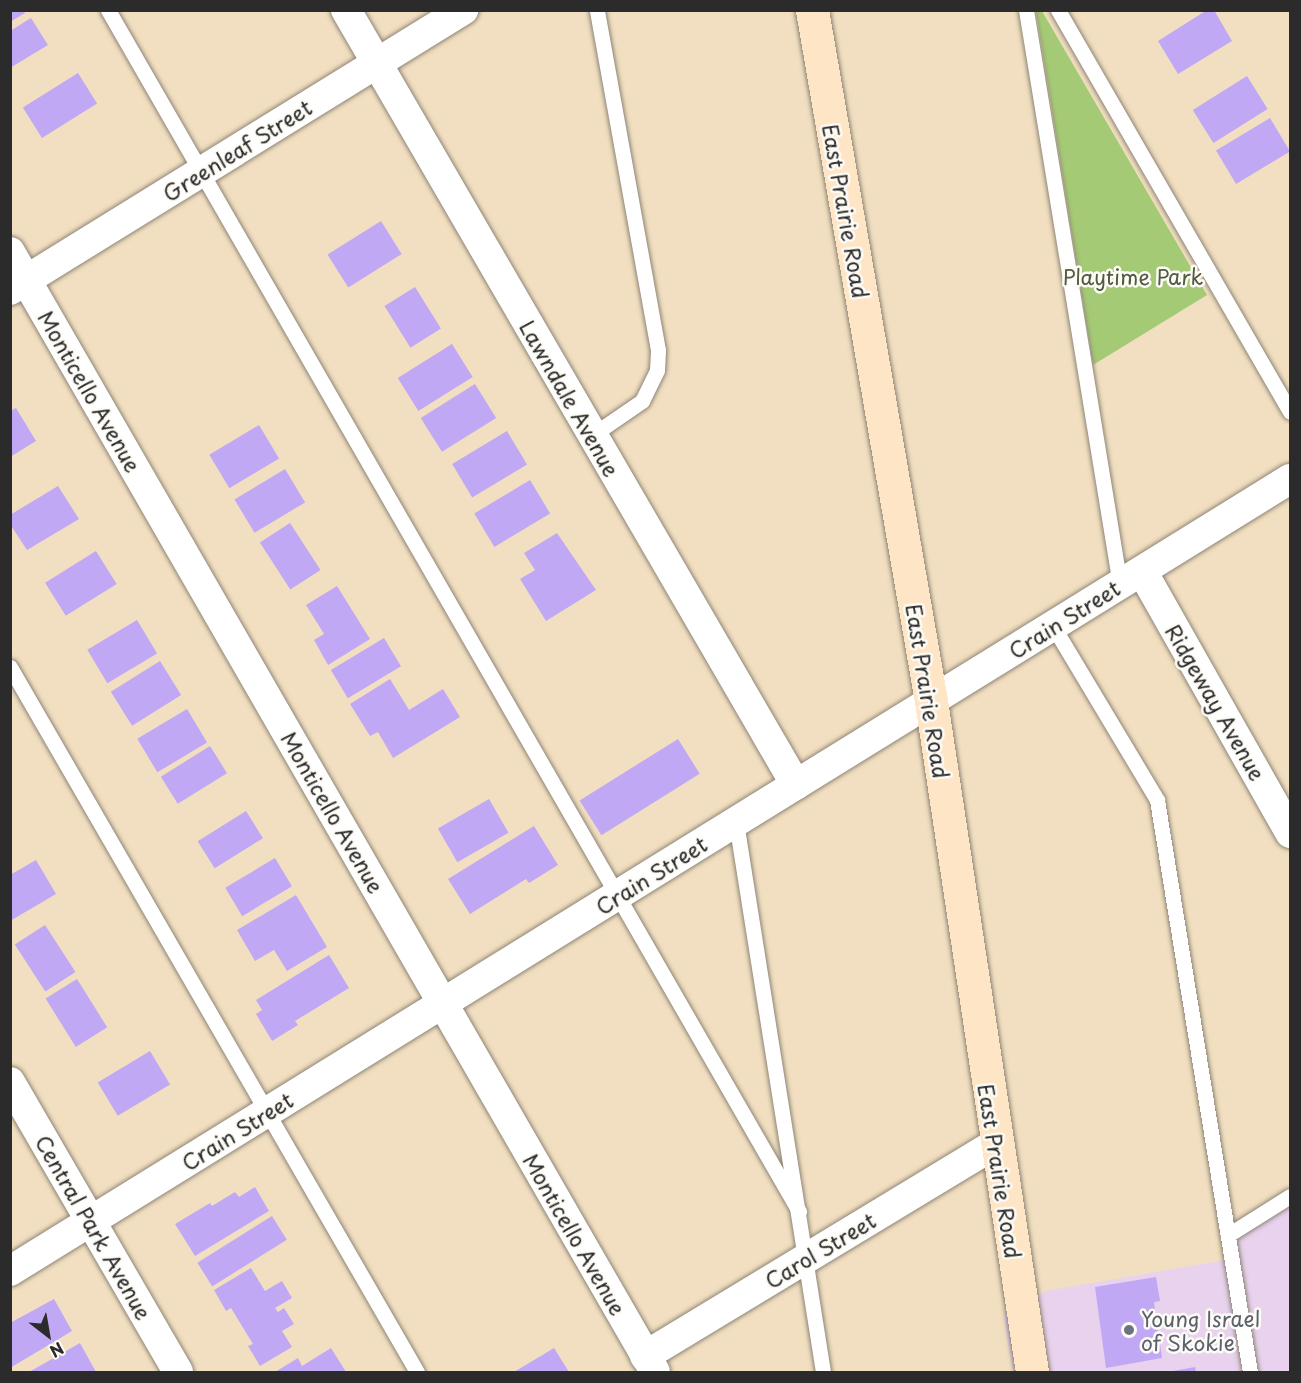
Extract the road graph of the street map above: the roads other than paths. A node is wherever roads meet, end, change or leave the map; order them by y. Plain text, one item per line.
1 (108, 10) edge
2 (346, 10) edge
3 (463, 10) edge
4 (597, 10) edge
5 (812, 10) edge
6 (1026, 10) edge
7 (1058, 10) edge
8 (376, 63) junction
9 (201, 172) junction
10 (10, 252) edge
11 (18, 285) edge
12 (1290, 412) edge
13 (591, 436) junction
14 (1290, 479) edge
15 (1131, 578) junction
16 (1053, 626) junction
17 (10, 667) edge
18 (931, 702) junction
19 (796, 785) junction
20 (736, 822) junction
21 (1290, 833) edge
22 (619, 895) junction
23 (443, 1004) junction
24 (10, 1082) edge
25 (266, 1113) junction
26 (995, 1144) junction
27 (1290, 1196) edge
28 (799, 1211) junction
29 (91, 1222) junction
30 (1228, 1235) junction
31 (807, 1258) junction
32 (10, 1271) edge
33 (650, 1364) edge
34 (178, 1372) edge
35 (417, 1372) edge
36 (823, 1372) edge
37 (1032, 1372) edge
38 (1250, 1372) edge

1 - 9 lane
2 - 8 street, Lawndale Avenue
3 - 8 street, Greenleaf Street
4 - 13 lane
5 - 18 street, East Prairie Road
6 - 15 lane
7 - 12 lane
8 - 9 street, Greenleaf Street
8 - 13 street, Lawndale Avenue
9 - 11 street, Greenleaf Street
9 - 22 lane
10 - 11 street, Monticello Avenue
11 - 23 street, Monticello Avenue
13 - 19 street, Lawndale Avenue
14 - 15 street, Crain Street
15 - 16 street, Crain Street
15 - 21 street, Ridgeway Avenue
16 - 18 street, Crain Street
16 - 30 lane
17 - 25 lane
18 - 19 street, Crain Street
18 - 26 street, East Prairie Road
19 - 20 street, Crain Street
20 - 22 street, Crain Street
20 - 28 lane
22 - 23 street, Crain Street
22 - 28 lane
23 - 25 street, Crain Street
23 - 33 street, Monticello Avenue
24 - 29 street, Central Park Avenue
25 - 29 street, Crain Street
25 - 35 lane
26 - 31 street, Carol Street
26 - 37 street, East Prairie Road
27 - 30 lane
28 - 31 lane
29 - 32 street, Crain Street
29 - 34 street, Central Park Avenue
30 - 38 lane
31 - 33 street, Carol Street
31 - 36 lane

